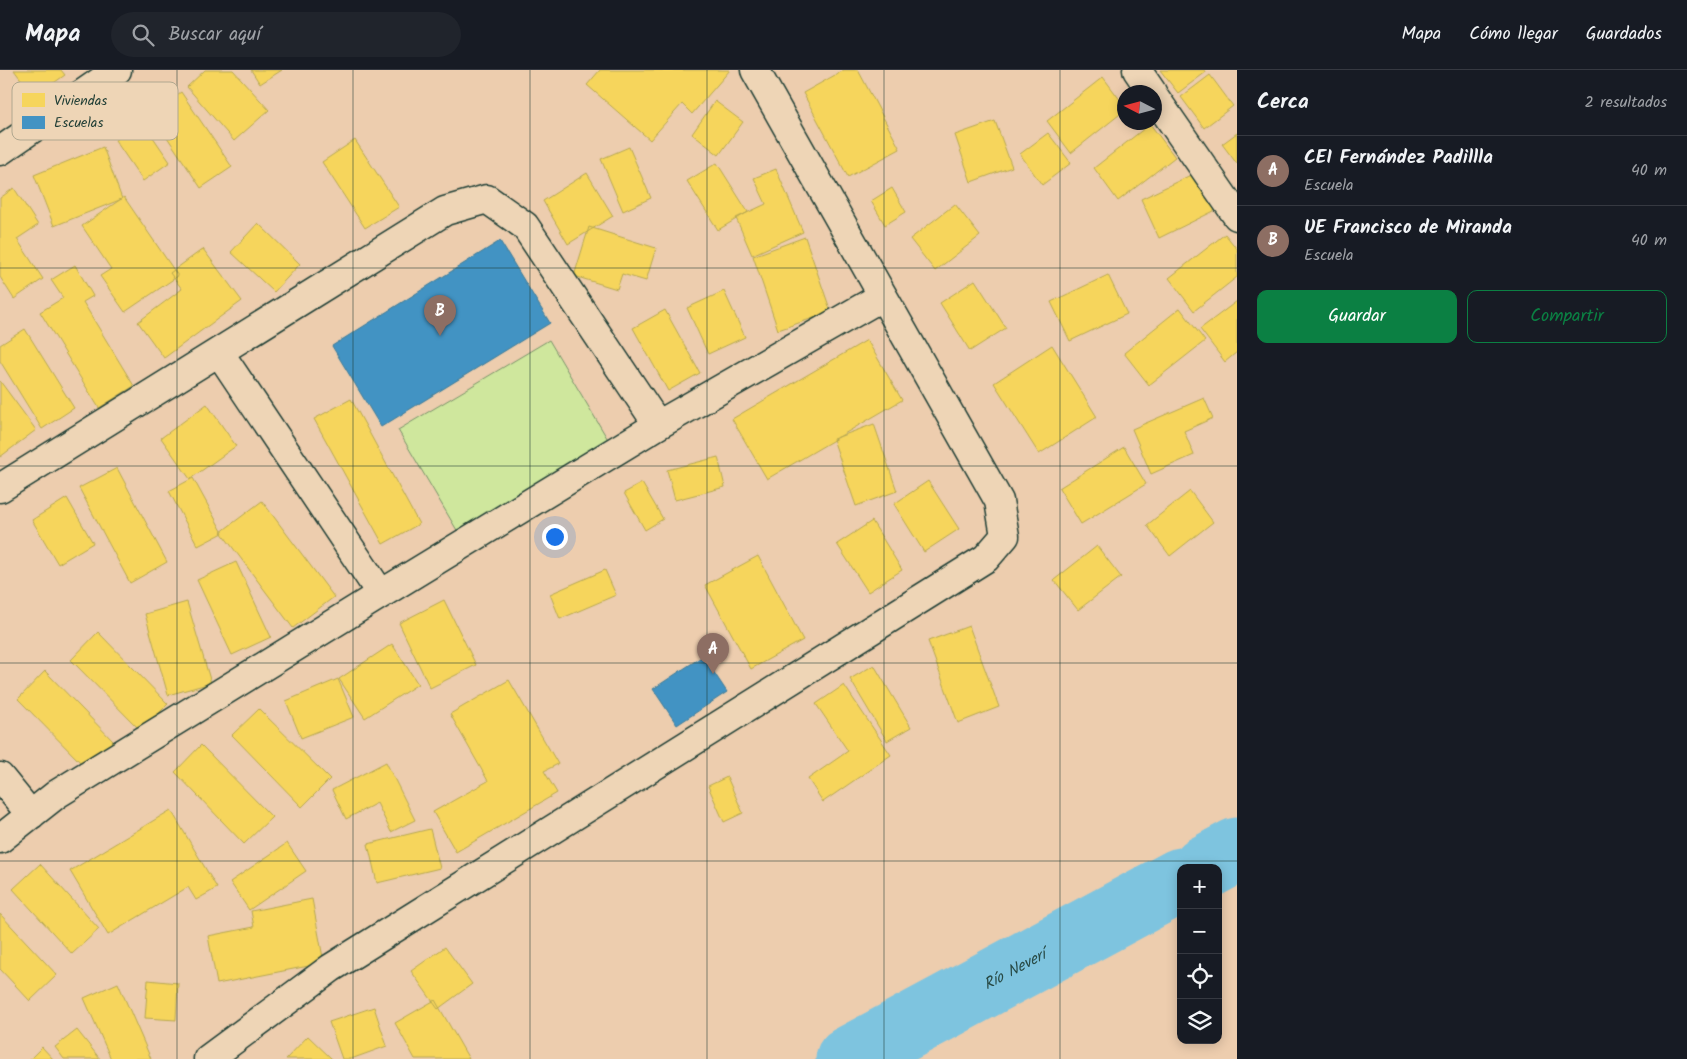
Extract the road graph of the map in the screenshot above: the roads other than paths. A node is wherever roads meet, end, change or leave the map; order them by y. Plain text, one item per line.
1 (755, 70) edge
2 (1137, 70) edge
3 (114, 71) edge
4 (99, 82) edge
5 (1147, 85) edge
6 (1162, 108) edge
7 (17, 140) edge
8 (0, 152) edge
9 (1237, 216) edge
10 (883, 296) junction
11 (219, 352) junction
12 (658, 424) junction
13 (0, 488) edge
14 (381, 594) junction
15 (0, 776) edge
16 (31, 814) junction
17 (0, 839) edge
18 (208, 1059) edge

1 - 10 street
2 - 5 street
3 - 4 street
6 - 9 street
7 - 8 street
10 - 12 street
10 - 18 street
11 - 12 street
11 - 13 street
11 - 14 street
12 - 14 street
14 - 16 street
15 - 16 street
16 - 17 street

